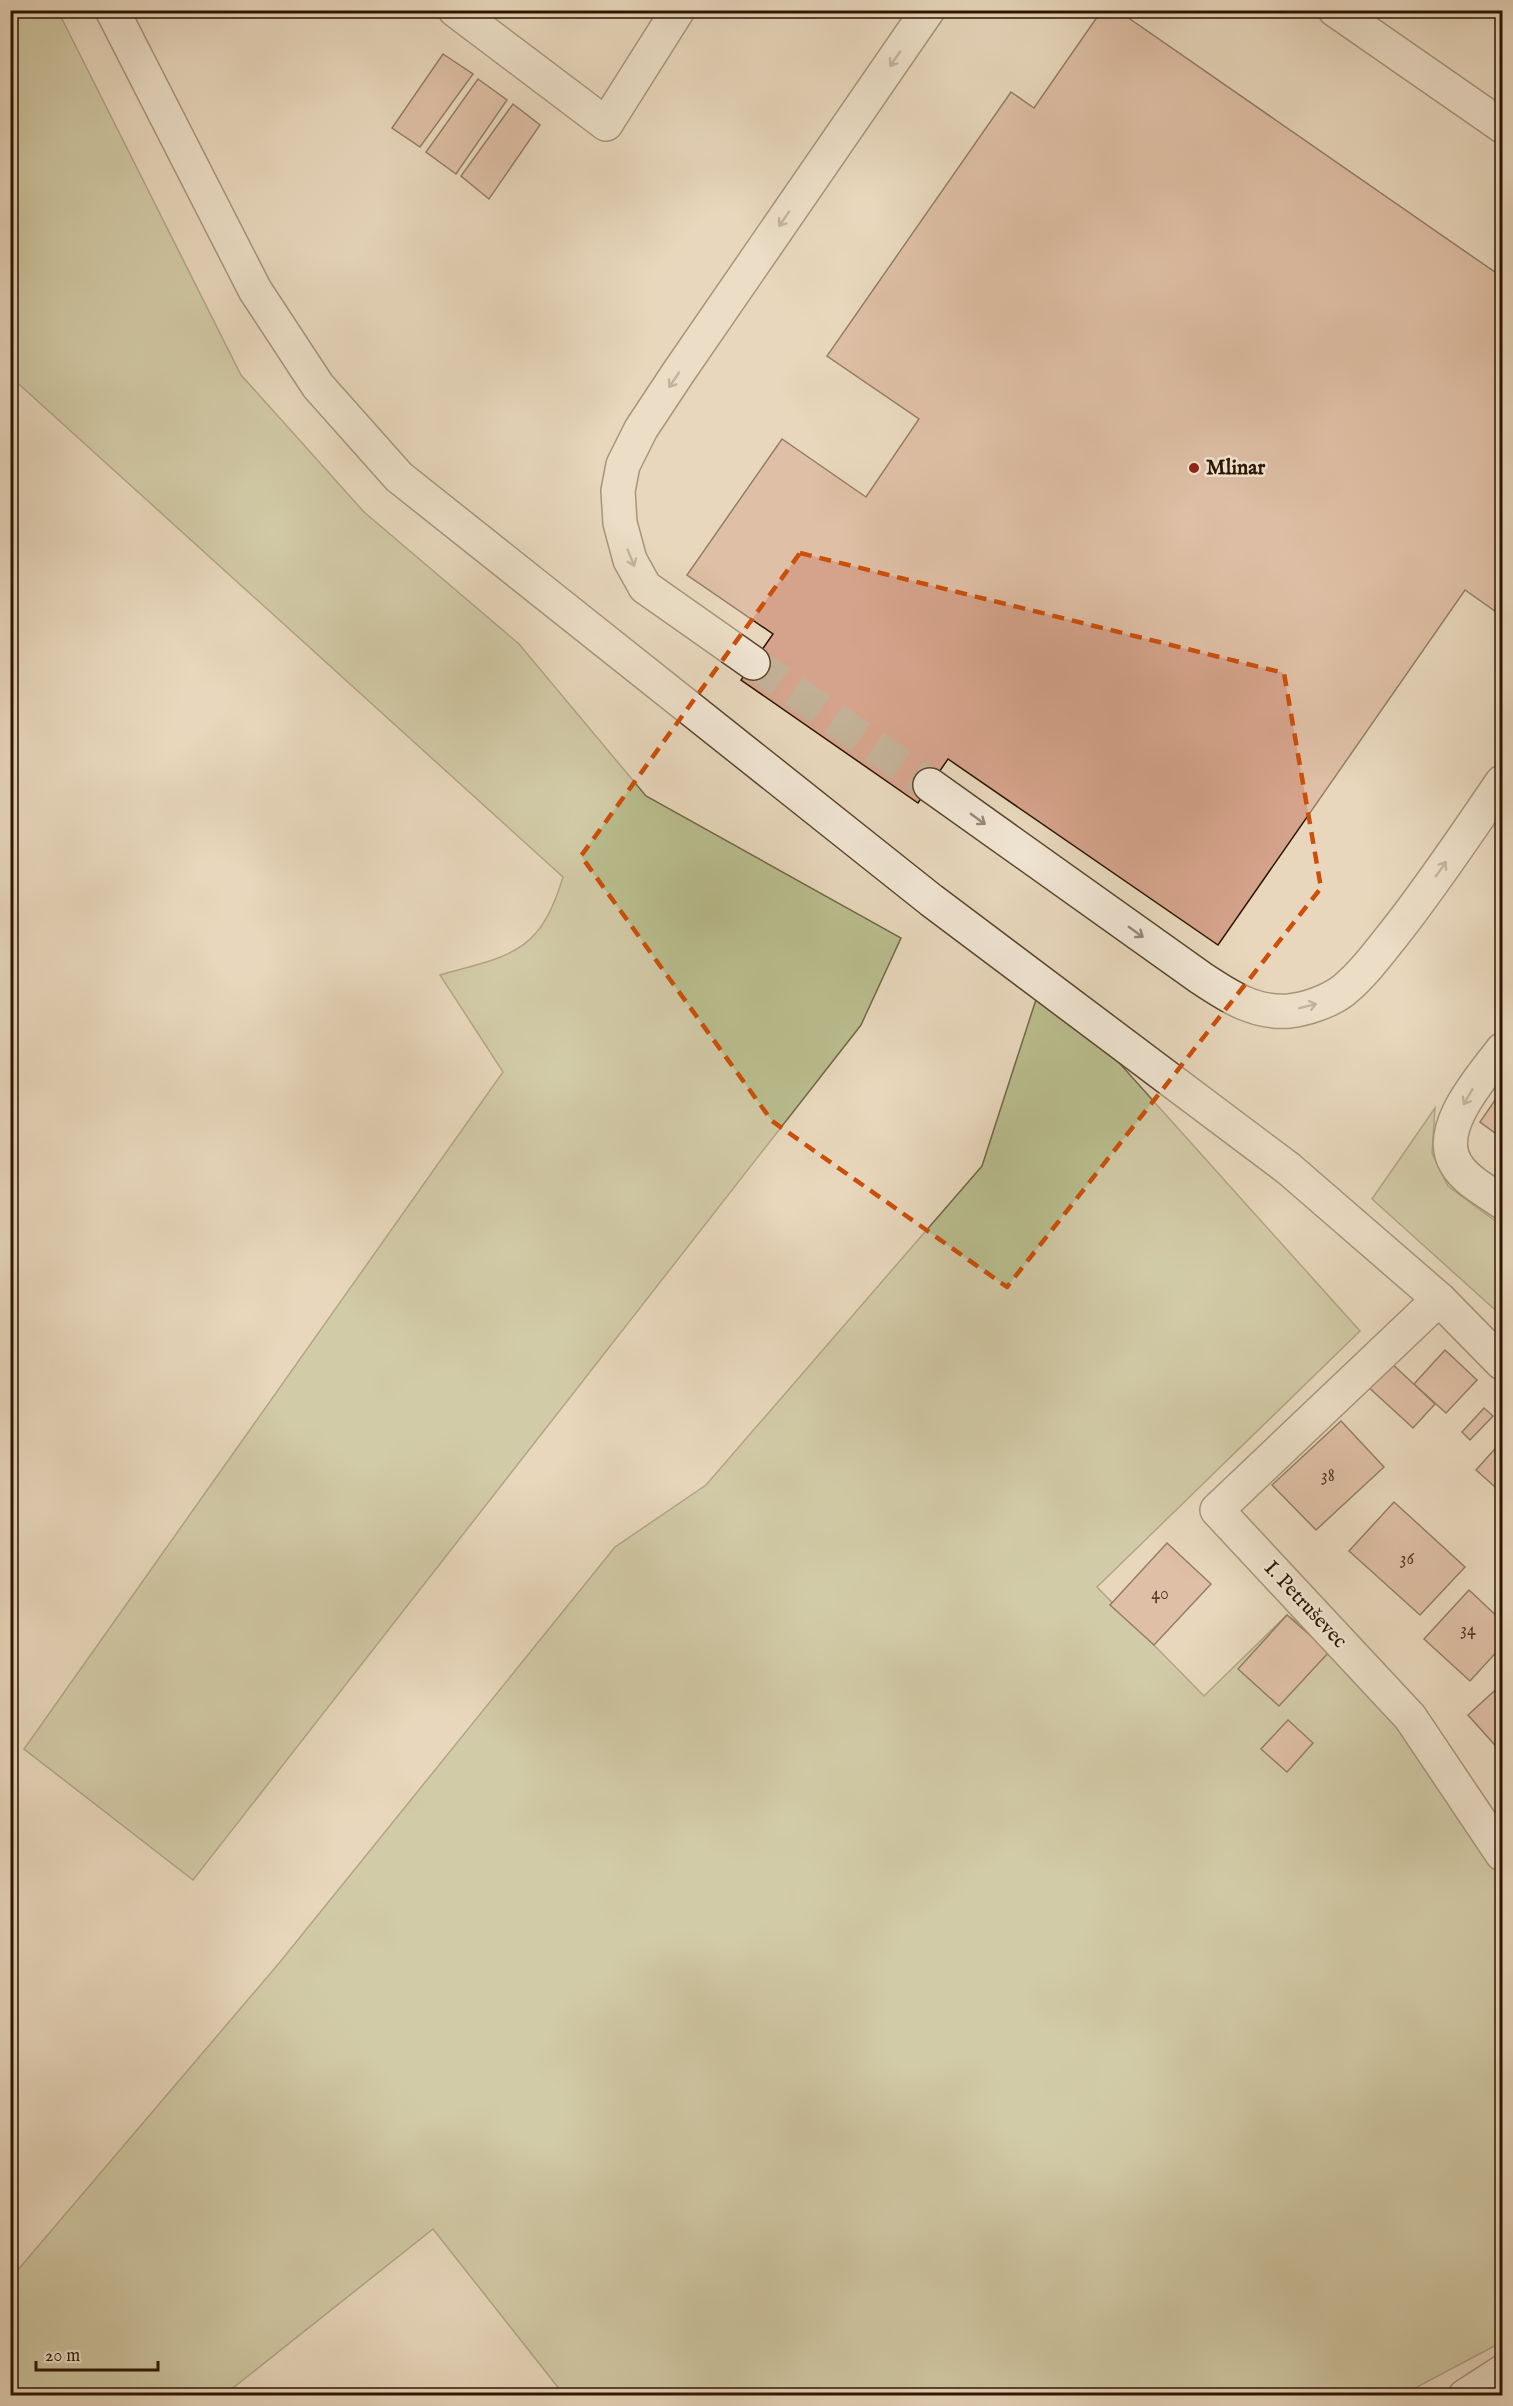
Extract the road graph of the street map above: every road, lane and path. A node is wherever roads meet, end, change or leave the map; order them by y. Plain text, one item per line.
1 (112, 10) edge
2 (455, 10) edge
3 (678, 10) edge
4 (928, 10) edge
5 (1335, 10) edge
6 (1503, 126) edge
7 (753, 663) tunnel mouth
8 (1503, 782) edge
9 (930, 785) tunnel mouth
10 (1503, 1050) edge
11 (1503, 1202) edge
12 (1438, 1299) junction
13 (1503, 1363) edge
14 (1503, 1854) edge
15 (1503, 2373) edge
16 (1465, 2396) edge

1 - 12 street
2 - 3 street
4 -> 7 street
5 - 6 street
9 -> 8 street
10 -> 11 street
12 - 13 street
12 - 14 street, I. Petruševec
15 - 16 street

